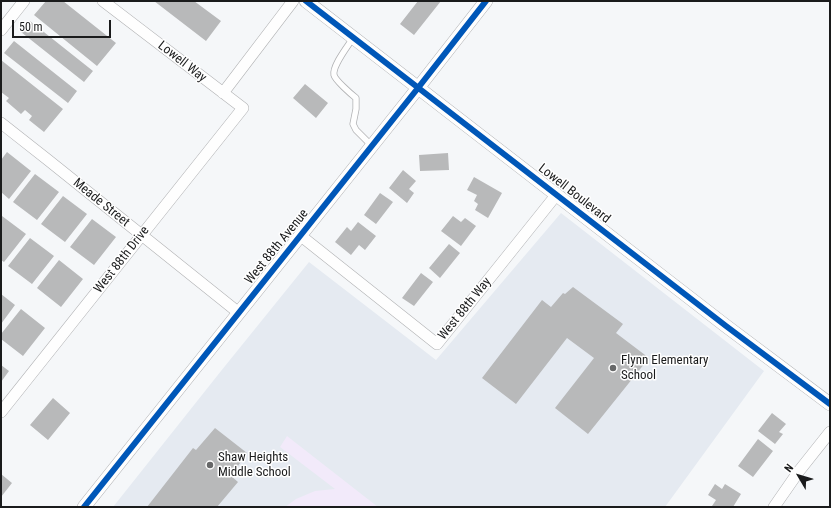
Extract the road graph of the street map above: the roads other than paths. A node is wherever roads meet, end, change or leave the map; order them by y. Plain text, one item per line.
1 (24, 1) edge
2 (103, 1) edge
3 (293, 1) edge
4 (306, 1) edge
5 (486, 1) edge
6 (1, 30) edge
7 (354, 38) junction
8 (418, 88) junction
9 (222, 93) junction
10 (242, 108) joint
11 (2, 126) edge
12 (372, 146) junction
13 (557, 194) junction
14 (142, 235) junction
15 (301, 236) junction
16 (239, 313) junction
17 (830, 404) edge
18 (1, 412) edge
19 (830, 432) edge
20 (84, 507) edge
21 (774, 507) edge

1 - 6 street
2 - 9 street, Lowell Way
3 - 9 street
4 - 7 street, Lowell Boulevard
5 - 8 street, West 88th Avenue
7 - 8 street, Lowell Boulevard
7 - 12 lane
8 - 12 street, West 88th Avenue
8 - 13 street, Lowell Boulevard
9 - 10 street, Lowell Way
10 - 14 street, West 88th Drive
11 - 14 street, Meade Street
12 - 15 street, West 88th Avenue
13 - 15 street, West 88th Way
13 - 17 street, Lowell Boulevard
14 - 16 street, Meade Street
14 - 18 street, West 88th Drive
15 - 16 street, West 88th Avenue
16 - 20 street, West 88th Avenue
19 - 21 street

